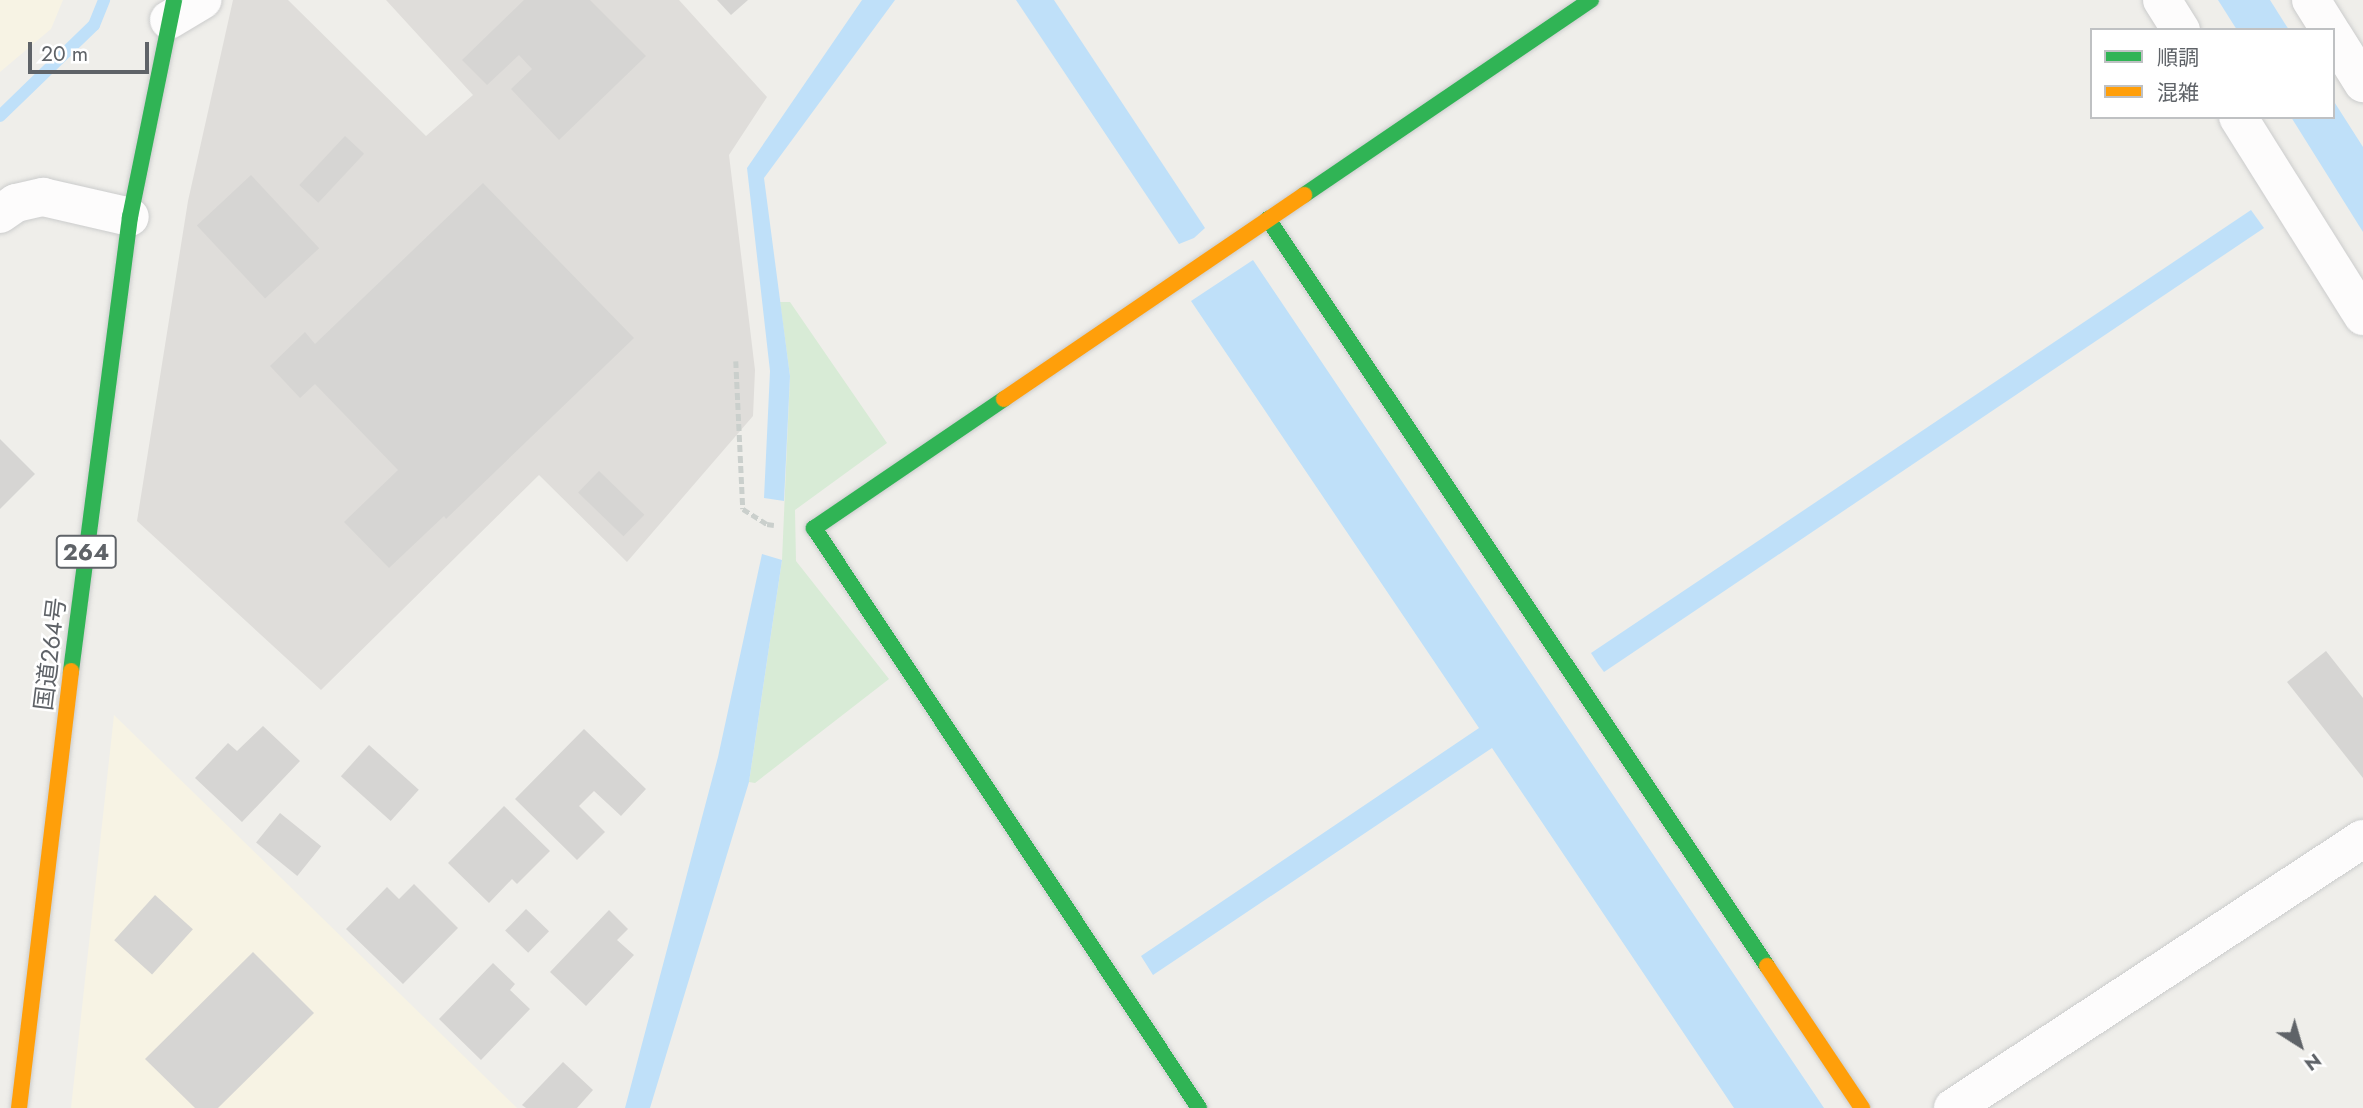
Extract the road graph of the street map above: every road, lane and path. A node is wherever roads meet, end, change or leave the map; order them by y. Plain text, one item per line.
1 (202, 0) edge
2 (1591, 0) edge
3 (2162, 0) edge
4 (2311, 0) edge
5 (172, 10) edge
6 (2180, 28) edge
7 (2329, 28) edge
8 (2335, 38) edge
9 (2363, 83) edge
10 (2239, 119) edge
11 (0, 214) edge
12 (130, 217) junction
13 (1268, 219) junction
14 (2363, 316) edge
15 (736, 360) dead end
16 (814, 528) junction
17 (2363, 839) edge
18 (19, 1108) edge
19 (1199, 1108) edge
20 (1862, 1108) edge
21 (1953, 1108) edge

1 - 5 street
2 - 13 main road
3 - 6 street
4 - 7 street
5 - 12 main road, 国道264号 / 264
8 - 9 street
10 - 14 street
11 - 12 street
12 - 18 main road, 国道264号 / 264
13 - 16 main road
13 - 20 main road
15 - 16 path
16 - 19 main road
17 - 21 street

